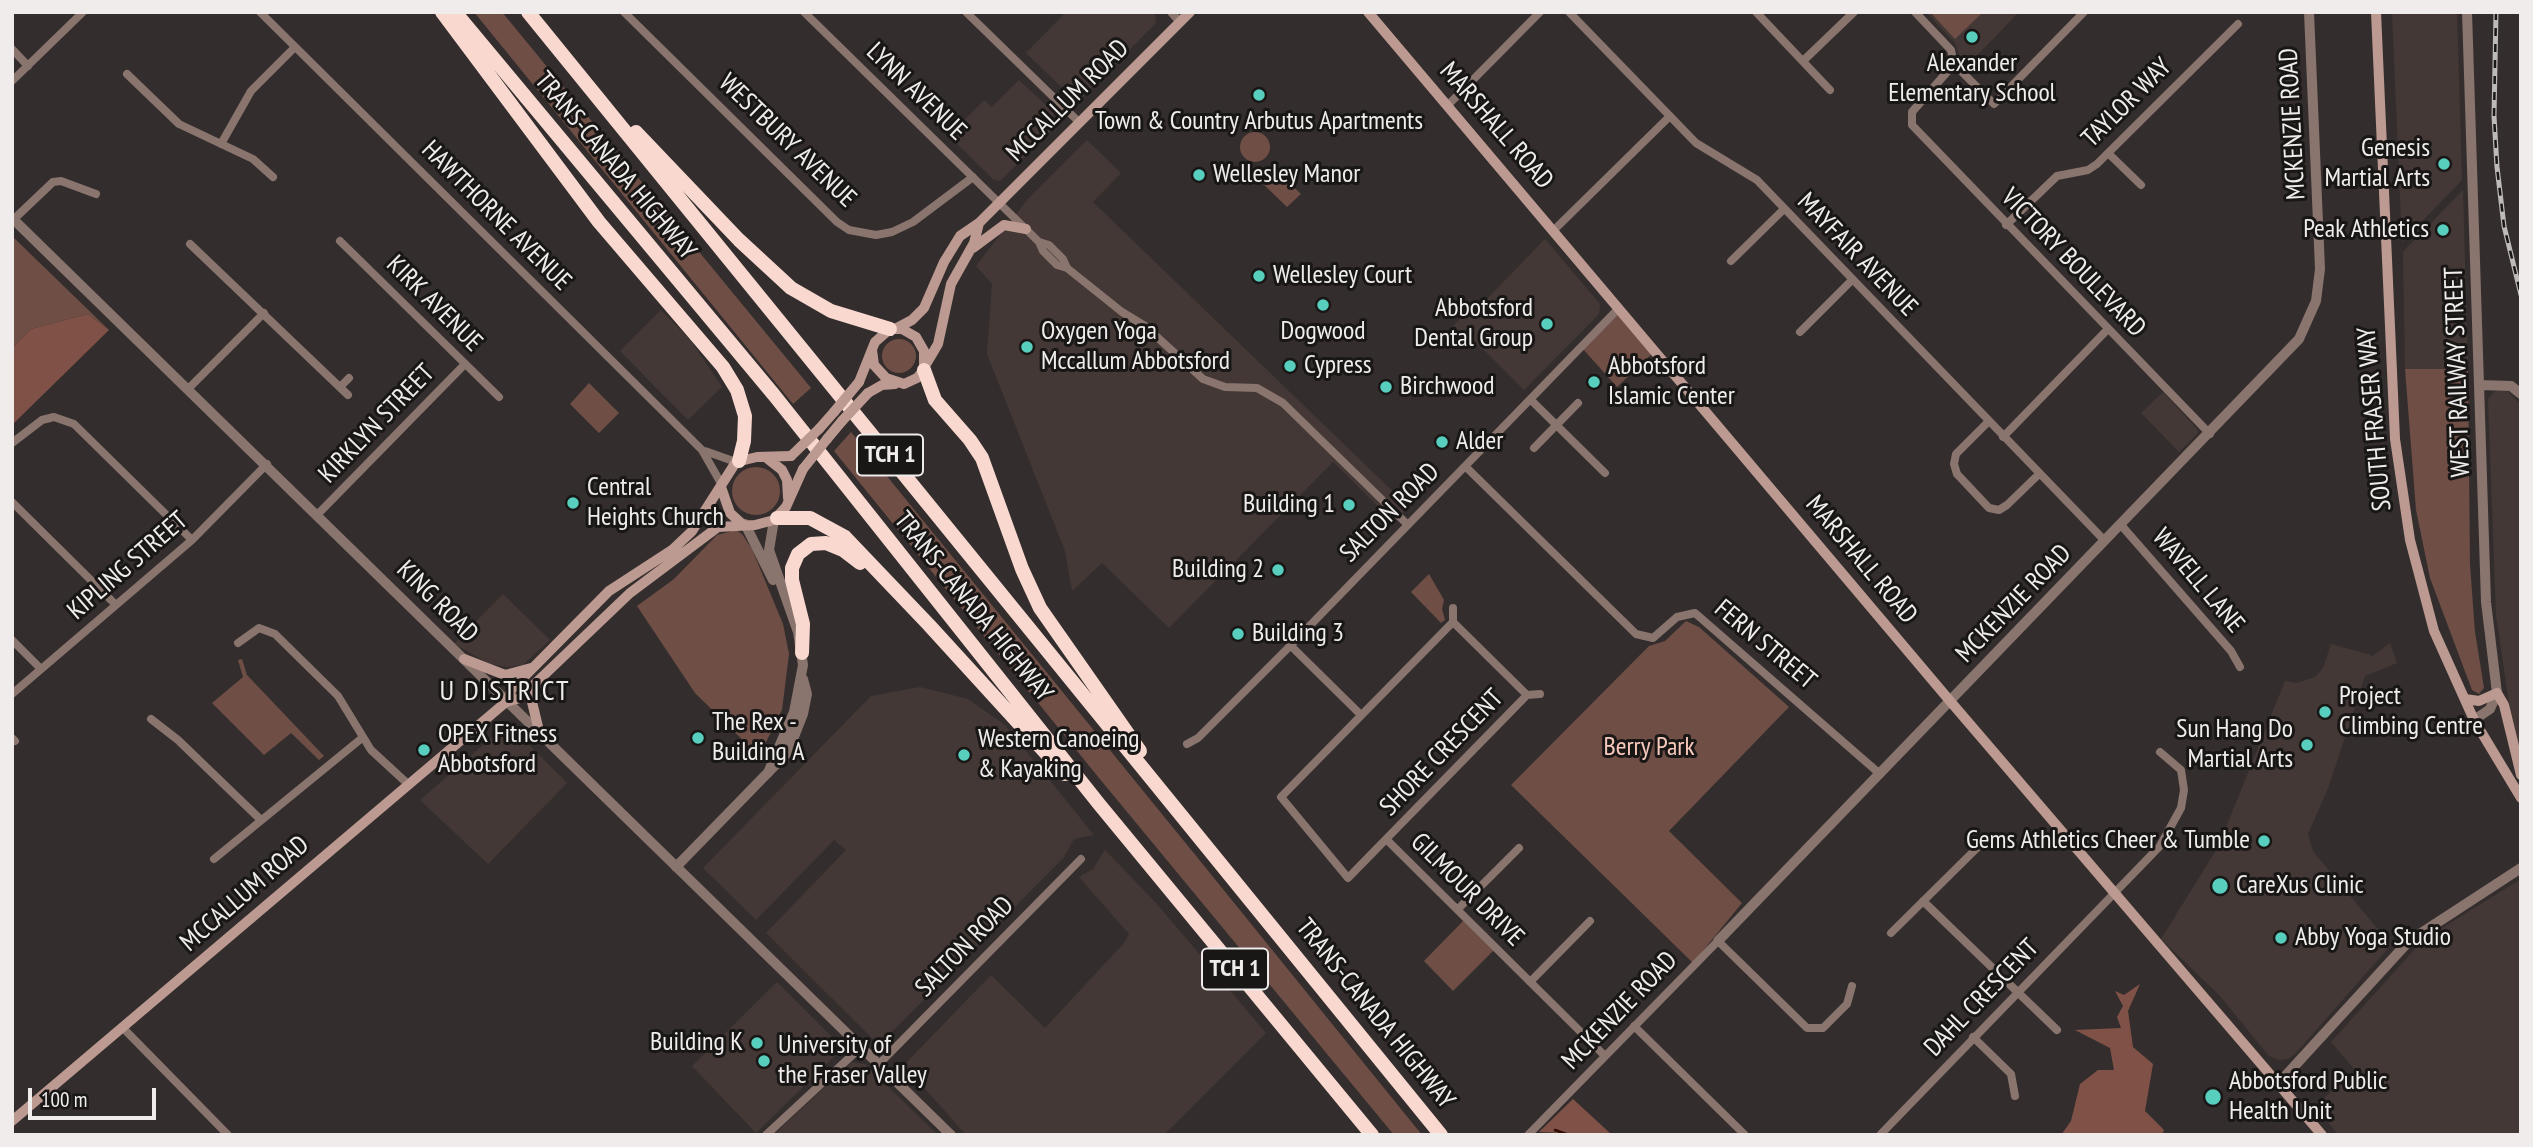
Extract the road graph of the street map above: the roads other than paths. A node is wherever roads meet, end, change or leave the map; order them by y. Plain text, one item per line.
1 (83, 12) edge
2 (260, 12) edge
3 (442, 12) edge
4 (455, 12) edge
5 (528, 12) edge
6 (624, 12) edge
7 (804, 12) edge
8 (966, 12) edge
9 (1171, 12) edge
10 (1190, 12) edge
11 (1368, 12) edge
12 (1540, 12) edge
13 (1569, 12) edge
14 (1756, 12) edge
15 (1854, 12) edge
16 (1915, 12) edge
17 (2084, 12) edge
18 (2309, 12) edge
19 (2376, 12) edge
20 (2467, 12) edge
21 (1180, 22) junction
22 (2238, 24) dead end
23 (295, 47) junction
24 (12, 49) edge
25 (560, 51) junction
26 (1803, 61) junction
27 (1954, 64) junction
28 (28, 66) junction
29 (127, 74) dead end
30 (12, 81) edge
31 (1830, 90) dead end
32 (1447, 105) junction
33 (1670, 116) junction
34 (1080, 122) junction
35 (221, 144) junction
36 (2108, 153) junction
37 (273, 177) dead end
38 (973, 177) junction
39 (2141, 185) dead end
40 (96, 194) dead end
41 (998, 202) junction
42 (1784, 209) junction
43 (13, 218) edge
44 (979, 223) junction
45 (2006, 225) junction
46 (1026, 229) junction
47 (1554, 229) junction
48 (340, 241) dead end
49 (190, 244) dead end
50 (968, 252) junction
51 (1731, 261) dead end
52 (1852, 280) junction
53 (1619, 308) junction
54 (264, 313) junction
55 (892, 329) junction
56 (2107, 330) junction
57 (1800, 332) dead end
58 (872, 350) junction
59 (465, 364) junction
60 (925, 368) junction
61 (349, 378) dead end
62 (904, 384) junction
63 (2479, 385) junction
64 (340, 387) junction
65 (189, 388) junction
66 (2521, 394) edge
67 (348, 395) dead end
68 (499, 397) dead end
69 (1531, 400) junction
70 (1578, 403) dead end
71 (1988, 422) junction
72 (1556, 425) junction
73 (2210, 434) junction
74 (2003, 437) junction
75 (12, 443) edge
76 (1534, 448) dead end
77 (702, 450) junction
78 (765, 458) junction
79 (738, 462) junction
80 (267, 464) junction
81 (1466, 467) junction
82 (1605, 473) dead end
83 (2039, 474) junction
84 (721, 486) junction
85 (788, 500) junction
86 (12, 502) edge
87 (318, 514) junction
88 (775, 519) junction
89 (743, 524) junction
90 (2121, 524) junction
91 (1408, 525) junction
92 (192, 540) junction
93 (2105, 541) junction
94 (785, 600) junction
95 (117, 605) junction
96 (1453, 608) dead end
97 (1452, 622) junction
98 (929, 625) junction
99 (12, 640) edge
100 (239, 643) dead end
101 (1290, 645) junction
102 (802, 653) junction
103 (464, 659) junction
104 (534, 667) junction
105 (2240, 667) dead end
106 (41, 669) junction
107 (545, 676) junction
108 (2497, 693) junction
109 (12, 694) edge
110 (1540, 694) dead end
111 (1527, 695) junction
112 (2465, 699) junction
113 (1950, 701) junction
114 (506, 702) junction
115 (1361, 715) junction
116 (151, 719) dead end
117 (2474, 720) junction
118 (540, 735) junction
119 (362, 738) junction
120 (1187, 744) dead end
121 (2160, 752) dead end
122 (1880, 774) junction
123 (2521, 775) edge
124 (409, 785) junction
125 (2521, 798) edge
126 (1098, 804) junction
127 (261, 820) junction
128 (1387, 840) junction
129 (1985, 840) dead end
130 (1519, 848) dead end
131 (214, 859) dead end
132 (1081, 859) dead end
133 (1218, 861) junction
134 (676, 867) junction
135 (2521, 868) edge
136 (2115, 890) junction
137 (1923, 901) junction
138 (1458, 909) junction
139 (1590, 921) dead end
140 (1891, 933) dead end
141 (1718, 941) junction
142 (1530, 982) junction
143 (1852, 986) dead end
144 (2017, 992) junction
145 (1634, 1026) junction
146 (123, 1028) junction
147 (2057, 1030) dead end
148 (1973, 1037) junction
149 (861, 1047) junction
150 (1605, 1056) junction
151 (879, 1064) junction
152 (2278, 1084) junction
153 (2015, 1096) dead end
154 (12, 1121) edge
155 (229, 1135) edge
156 (765, 1135) edge
157 (951, 1135) edge
158 (1372, 1135) edge
159 (1441, 1135) edge
160 (1528, 1135) edge
161 (1745, 1135) edge
162 (1880, 1135) edge
163 (2322, 1135) edge

1 - 28 street
2 - 23 street, HAWTHORNE AVENUE
3 - 79 highway
4 - 126 highway, TRANS-CANADA HIGHWAY / TCH 1
5 - 25 highway, TRANS-CANADA HIGHWAY / TCH 1
6 - 38 street, WESTBURY AVENUE
7 - 38 street, LYNN AVENUE
8 - 34 street
9 - 21 street
10 - 21 main road, MCCALLUM ROAD
11 - 32 main road, MARSHALL ROAD
12 - 32 street
13 - 33 street, MAYFAIR AVENUE
14 - 26 street
15 - 26 street
16 - 27 street
17 - 27 street
18 - 73 street, MCKENZIE ROAD
19 - 112 main road, SOUTH FRASER WAY
20 - 63 street, WEST RAILWAY STREET
21 - 34 main road, MCCALLUM ROAD
22 - 36 street, TAYLOR WAY
23 - 35 street
23 - 77 street, HAWTHORNE AVENUE
24 - 28 street
25 - 55 highway
25 - 133 highway, TRANS-CANADA HIGHWAY / TCH 1
26 - 31 street
27 - 45 street, VICTORY BOULEVARD
28 - 30 street
29 - 35 street
32 - 47 main road, MARSHALL ROAD
33 - 42 street, MAYFAIR AVENUE
33 - 47 street
34 - 41 main road, MCCALLUM ROAD
35 - 37 street
36 - 39 street
36 - 45 street, TAYLOR WAY
38 - 41 street, LYNN AVENUE
40 - 43 street
41 - 44 main road, MCCALLUM ROAD
41 - 46 street, LYNN AVENUE
42 - 51 street
42 - 52 street, MAYFAIR AVENUE
43 - 65 street, KING ROAD
44 - 50 main road, MCCALLUM ROAD
44 - 55 main road, MCCALLUM ROAD
45 - 56 street, VICTORY BOULEVARD
46 - 50 main road
46 - 91 street, LYNN AVENUE
47 - 53 main road, MARSHALL ROAD
48 - 59 street, KIRK AVENUE
49 - 54 street
50 - 60 main road, MCCALLUM ROAD
52 - 57 street
52 - 71 street, MAYFAIR AVENUE
53 - 69 street, SALTON ROAD
53 - 113 main road, MARSHALL ROAD
54 - 64 street
54 - 65 street
55 - 58 main road
55 - 60 main road
56 - 73 street, VICTORY BOULEVARD
56 - 74 street
58 - 62 main road
58 - 78 main road, bridge
59 - 68 street, KIRK AVENUE
59 - 87 street, KIRKLYN STREET
60 - 62 main road
60 - 133 highway
61 - 64 street
62 - 85 main road, bridge
63 - 66 street
63 - 108 street, WEST RAILWAY STREET
64 - 67 street
65 - 80 street, KING ROAD
69 - 72 street
69 - 81 street, SALTON ROAD
70 - 72 street
71 - 74 street, MAYFAIR AVENUE
71 - 83 street
72 - 76 street
72 - 82 street
73 - 90 street, MCKENZIE ROAD
74 - 83 street, MAYFAIR AVENUE
75 - 92 street
77 - 79 street, HAWTHORNE AVENUE
77 - 84 street, HAWTHORNE AVENUE
78 - 79 main road
78 - 85 main road
79 - 84 main road
80 - 87 street, KING ROAD
80 - 92 street, KIPLING STREET
81 - 91 street, SALTON ROAD
81 - 122 street, FERN STREET
83 - 93 street, MAYFAIR AVENUE
84 - 89 main road
84 - 104 main road, MCCALLUM ROAD
85 - 88 main road
86 - 95 street
87 - 103 street, KING ROAD
88 - 89 main road
88 - 94 street
88 - 98 highway
89 - 94 street
89 - 107 main road, MCCALLUM ROAD
90 - 93 street, MCKENZIE ROAD
90 - 105 street, WAVELL LANE
91 - 101 street, SALTON ROAD
92 - 95 street, KIPLING STREET
93 - 113 street, MCKENZIE ROAD
94 - 102 street
95 - 106 street, KIPLING STREET
96 - 97 street
97 - 111 street, SHORE CRESCENT
97 - 115 street
98 - 102 highway
98 - 126 highway
99 - 106 street
100 - 119 street
101 - 115 street
101 - 120 street, SALTON ROAD
102 - 134 street
103 - 104 main road
103 - 114 street, KING ROAD
104 - 114 main road, MCCALLUM ROAD
106 - 109 street, KIPLING STREET
107 - 114 main road, MCCALLUM ROAD
107 - 118 main road
108 - 112 main road
108 - 117 street
108 - 123 main road
110 - 111 street, SHORE CRESCENT
111 - 128 street, SHORE CRESCENT
112 - 117 main road, SOUTH FRASER WAY
113 - 122 street, MCKENZIE ROAD
113 - 136 main road, MARSHALL ROAD
114 - 118 street, KING ROAD
114 - 124 main road, MCCALLUM ROAD
115 - 128 street, GILMOUR DRIVE
116 - 127 street
117 - 125 main road, SOUTH FRASER WAY
118 - 134 street, KING ROAD
119 - 124 street
119 - 127 street
121 - 136 street, DAHL CRESCENT
122 - 141 street, MCKENZIE ROAD
124 - 146 main road, MCCALLUM ROAD
126 - 158 highway, TRANS-CANADA HIGHWAY / TCH 1
127 - 131 street
128 - 138 street, GILMOUR DRIVE
129 - 137 street
130 - 138 street
132 - 151 street, SALTON ROAD
133 - 159 highway, TRANS-CANADA HIGHWAY / TCH 1
134 - 149 street, KING ROAD
135 - 152 street
136 - 144 street, DAHL CRESCENT
136 - 152 main road, MARSHALL ROAD
137 - 140 street
137 - 144 street
138 - 142 street, GILMOUR DRIVE
139 - 142 street
141 - 143 street
141 - 145 street, MCKENZIE ROAD
142 - 150 street, GILMOUR DRIVE
144 - 147 street
144 - 148 street, DAHL CRESCENT
145 - 150 street, MCKENZIE ROAD
145 - 161 street
146 - 154 main road, MCCALLUM ROAD
146 - 155 street
148 - 153 street
148 - 162 street, DAHL CRESCENT
149 - 151 street, KING ROAD
149 - 156 street
150 - 160 street, MCKENZIE ROAD
151 - 157 street, KING ROAD
152 - 163 main road, MARSHALL ROAD

